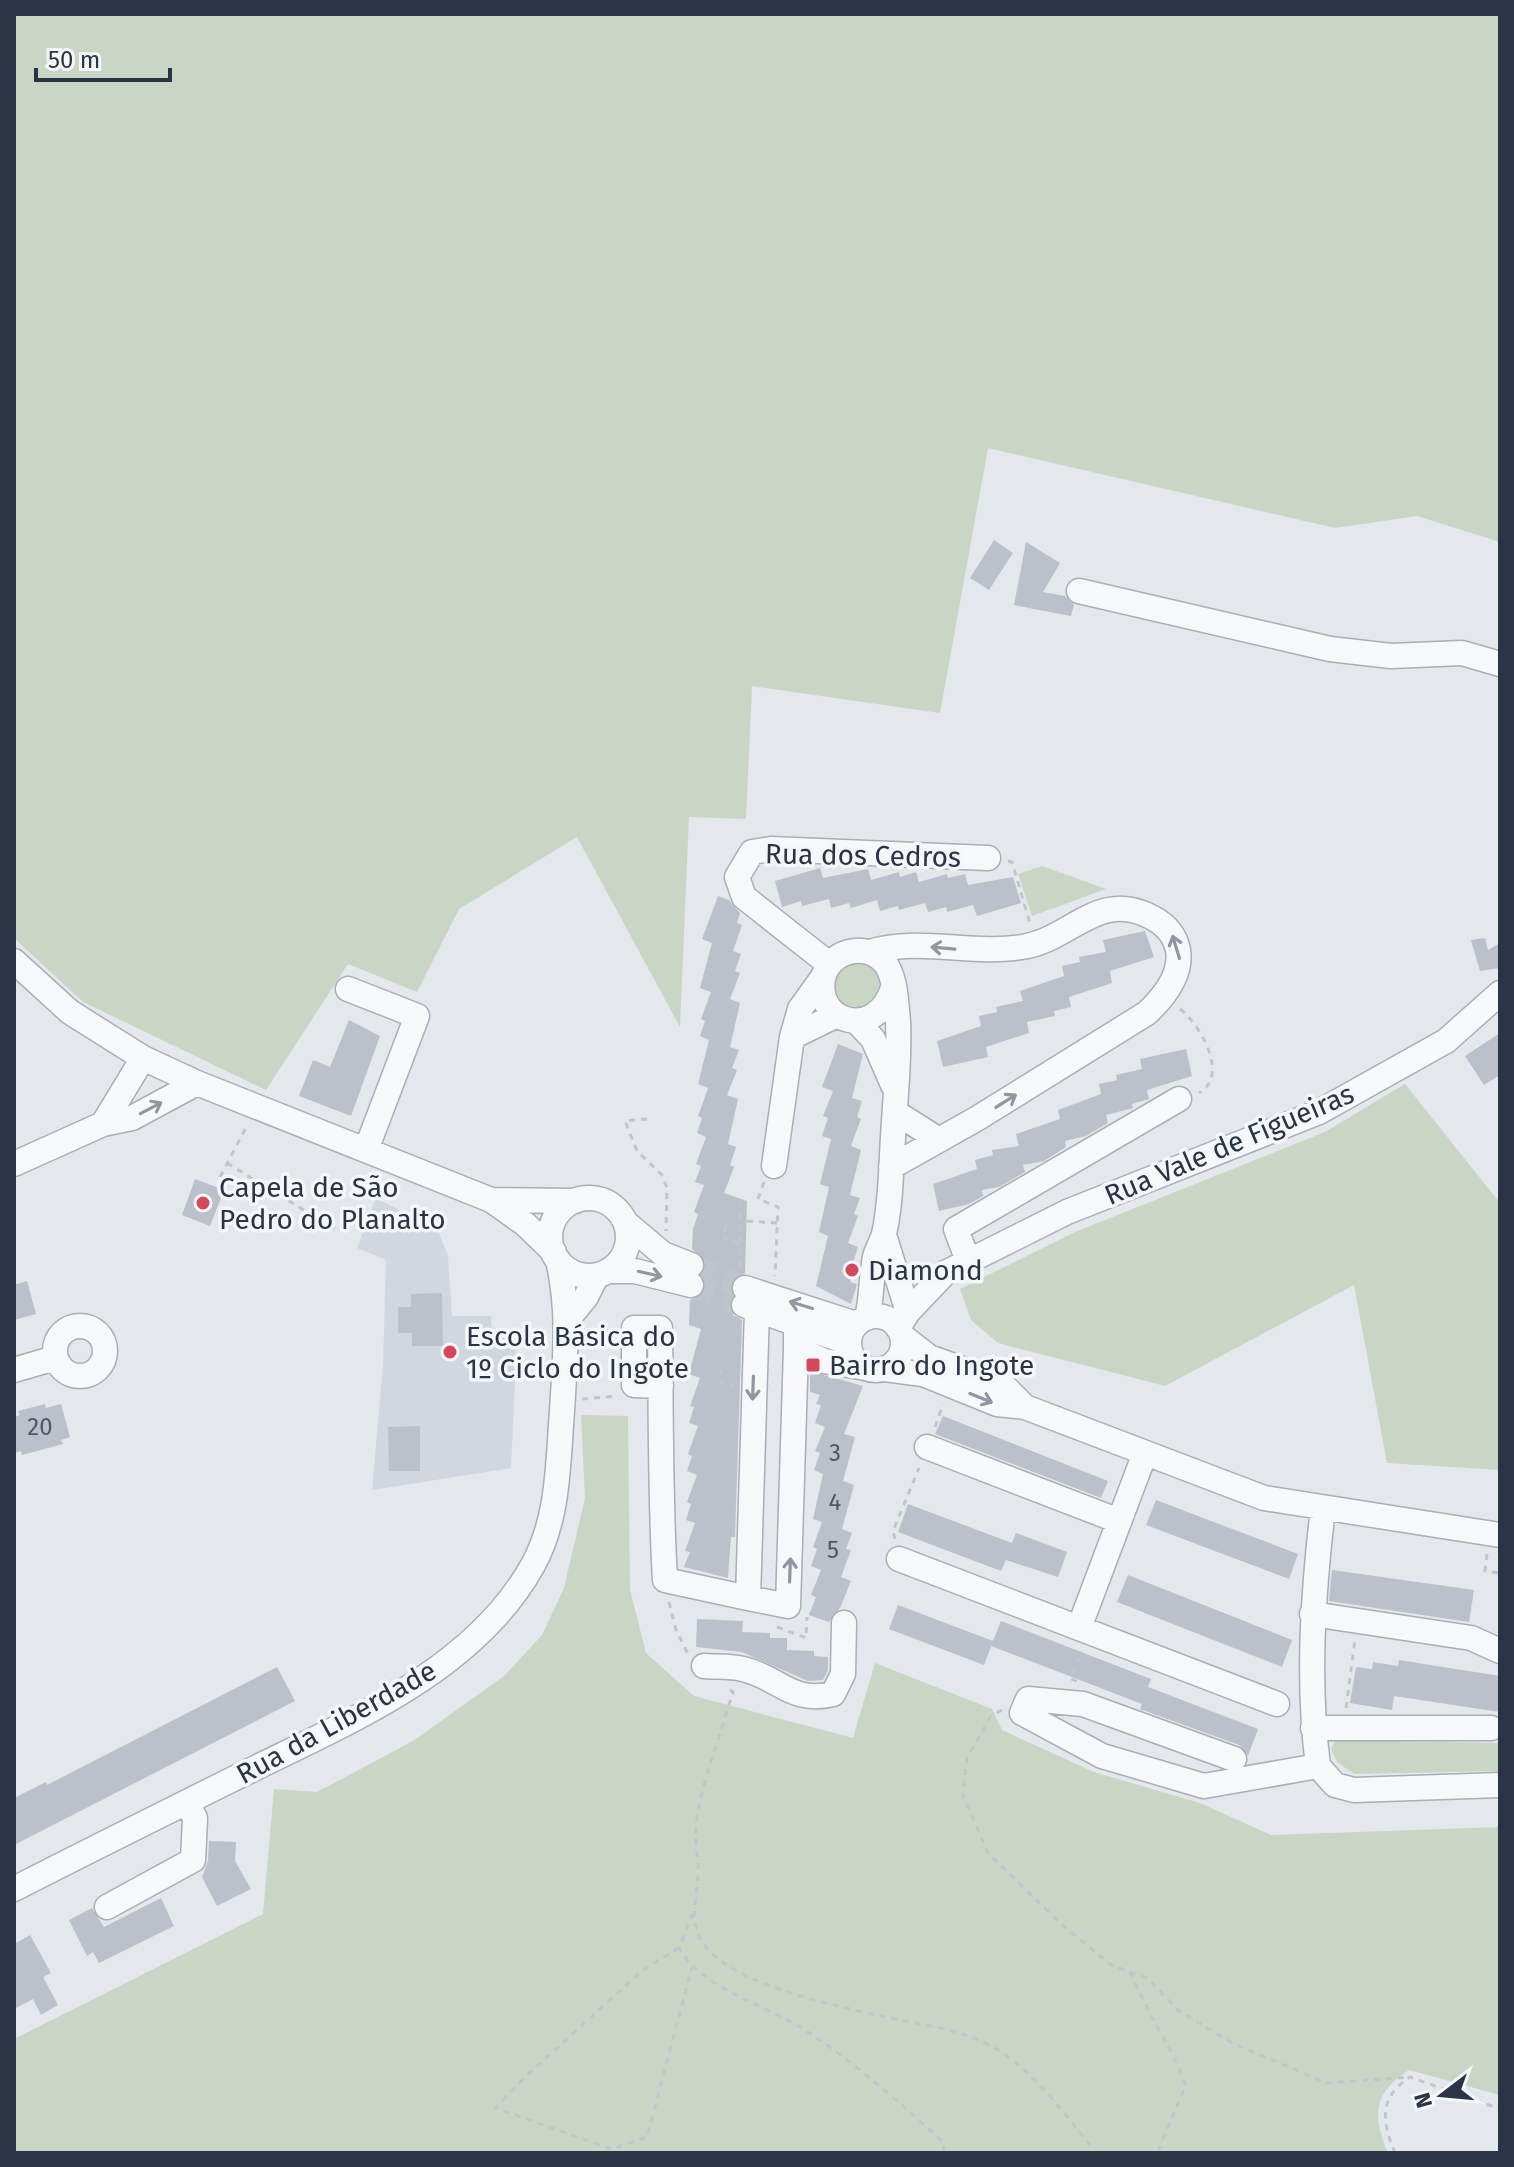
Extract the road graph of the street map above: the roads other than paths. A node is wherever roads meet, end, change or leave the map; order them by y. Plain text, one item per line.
1 (1079, 591) dead end
2 (1500, 664) edge
3 (988, 858) road end
4 (870, 952) junction
5 (14, 961) edge
6 (826, 971) junction
7 (893, 988) junction
8 (348, 989) dead end
9 (1500, 993) edge
10 (847, 1018) junction
11 (792, 1037) junction
12 (143, 1058) junction
13 (197, 1083) junction
14 (1189, 1096) road end
15 (895, 1102) junction
16 (103, 1124) junction
17 (939, 1140) junction
18 (366, 1150) junction
19 (14, 1164) edge
20 (774, 1166) dead end
21 (891, 1167) junction
22 (491, 1200) junction
23 (575, 1201) junction
24 (625, 1222) junction
25 (884, 1235) junction
26 (556, 1256) junction
27 (968, 1261) junction
28 (602, 1273) junction
29 (945, 1273) junction
30 (901, 1281) junction
31 (749, 1301) junction
32 (568, 1319) junction
33 (861, 1321) junction
34 (903, 1325) junction
35 (796, 1336) junction
36 (55, 1358) dead end
37 (876, 1368) junction
38 (14, 1370) edge
39 (661, 1386) dead end
40 (1025, 1407) junction
41 (927, 1447) road end
42 (1145, 1453) junction
43 (750, 1460) junction
44 (794, 1463) junction
45 (1323, 1508) junction
46 (1119, 1521) junction
47 (1500, 1535) edge
48 (899, 1559) road end
49 (748, 1598) junction
50 (1312, 1614) junction
51 (844, 1623) dead end
52 (1080, 1640) junction
53 (1500, 1651) edge
54 (704, 1666) road end
55 (1277, 1704) dead end
56 (1313, 1728) junction
57 (1491, 1728) dead end
58 (1234, 1759) dead end
59 (1318, 1766) junction
60 (1500, 1785) edge
61 (187, 1802) junction
62 (14, 1889) edge
63 (107, 1907) dead end

1 - 2 street
3 - 6 street, Rua dos Cedros
4 - 6 street
4 - 7 street
17 -> 4 street
5 - 12 street
6 - 10 street
6 - 11 street
7 - 10 street
7 - 15 street
8 - 18 street
9 - 27 street, Rua Vale de Figueiras
10 - 11 street
10 - 15 street
11 - 20 street
12 - 13 street
12 - 16 street
16 -> 13 street
13 - 18 street
14 - 27 street
15 - 17 street
15 - 21 street
16 - 19 street
17 - 21 street
18 - 22 street
21 - 25 street
22 - 23 street
22 - 26 street
23 - 24 street
23 - 26 street
24 - 28 street
28 -> 24 street
25 - 30 street
25 - 33 street
26 - 28 street
26 - 32 street, Rua da Liberdade
27 - 29 street, Rua Vale de Figueiras
28 - 32 street, Rua da Liberdade
29 - 30 street, Rua Vale de Figueiras
29 - 34 street, Rua Vale de Figueiras
30 - 33 street, Rua Vale de Figueiras
30 - 34 street
33 -> 31 street
31 - 35 street
31 -> 43 street
32 - 61 street, Rua da Liberdade
33 - 34 street
33 - 35 street
33 - 37 street
34 - 37 street
34 - 40 street
35 - 37 street
35 - 44 street
36 - 38 street
37 -> 40 street
39 - 49 street
40 - 42 street
41 - 46 street
42 - 45 street
42 - 46 street
43 - 44 street
43 - 49 street
49 -> 44 street
45 - 47 street
45 - 50 street
46 - 52 street
48 - 52 street
50 - 53 street
50 - 56 street
51 - 54 street
52 - 55 street
56 - 57 street
56 - 59 street
58 - 59 street
59 - 60 street
61 - 62 street, Rua da Liberdade
61 - 63 street

